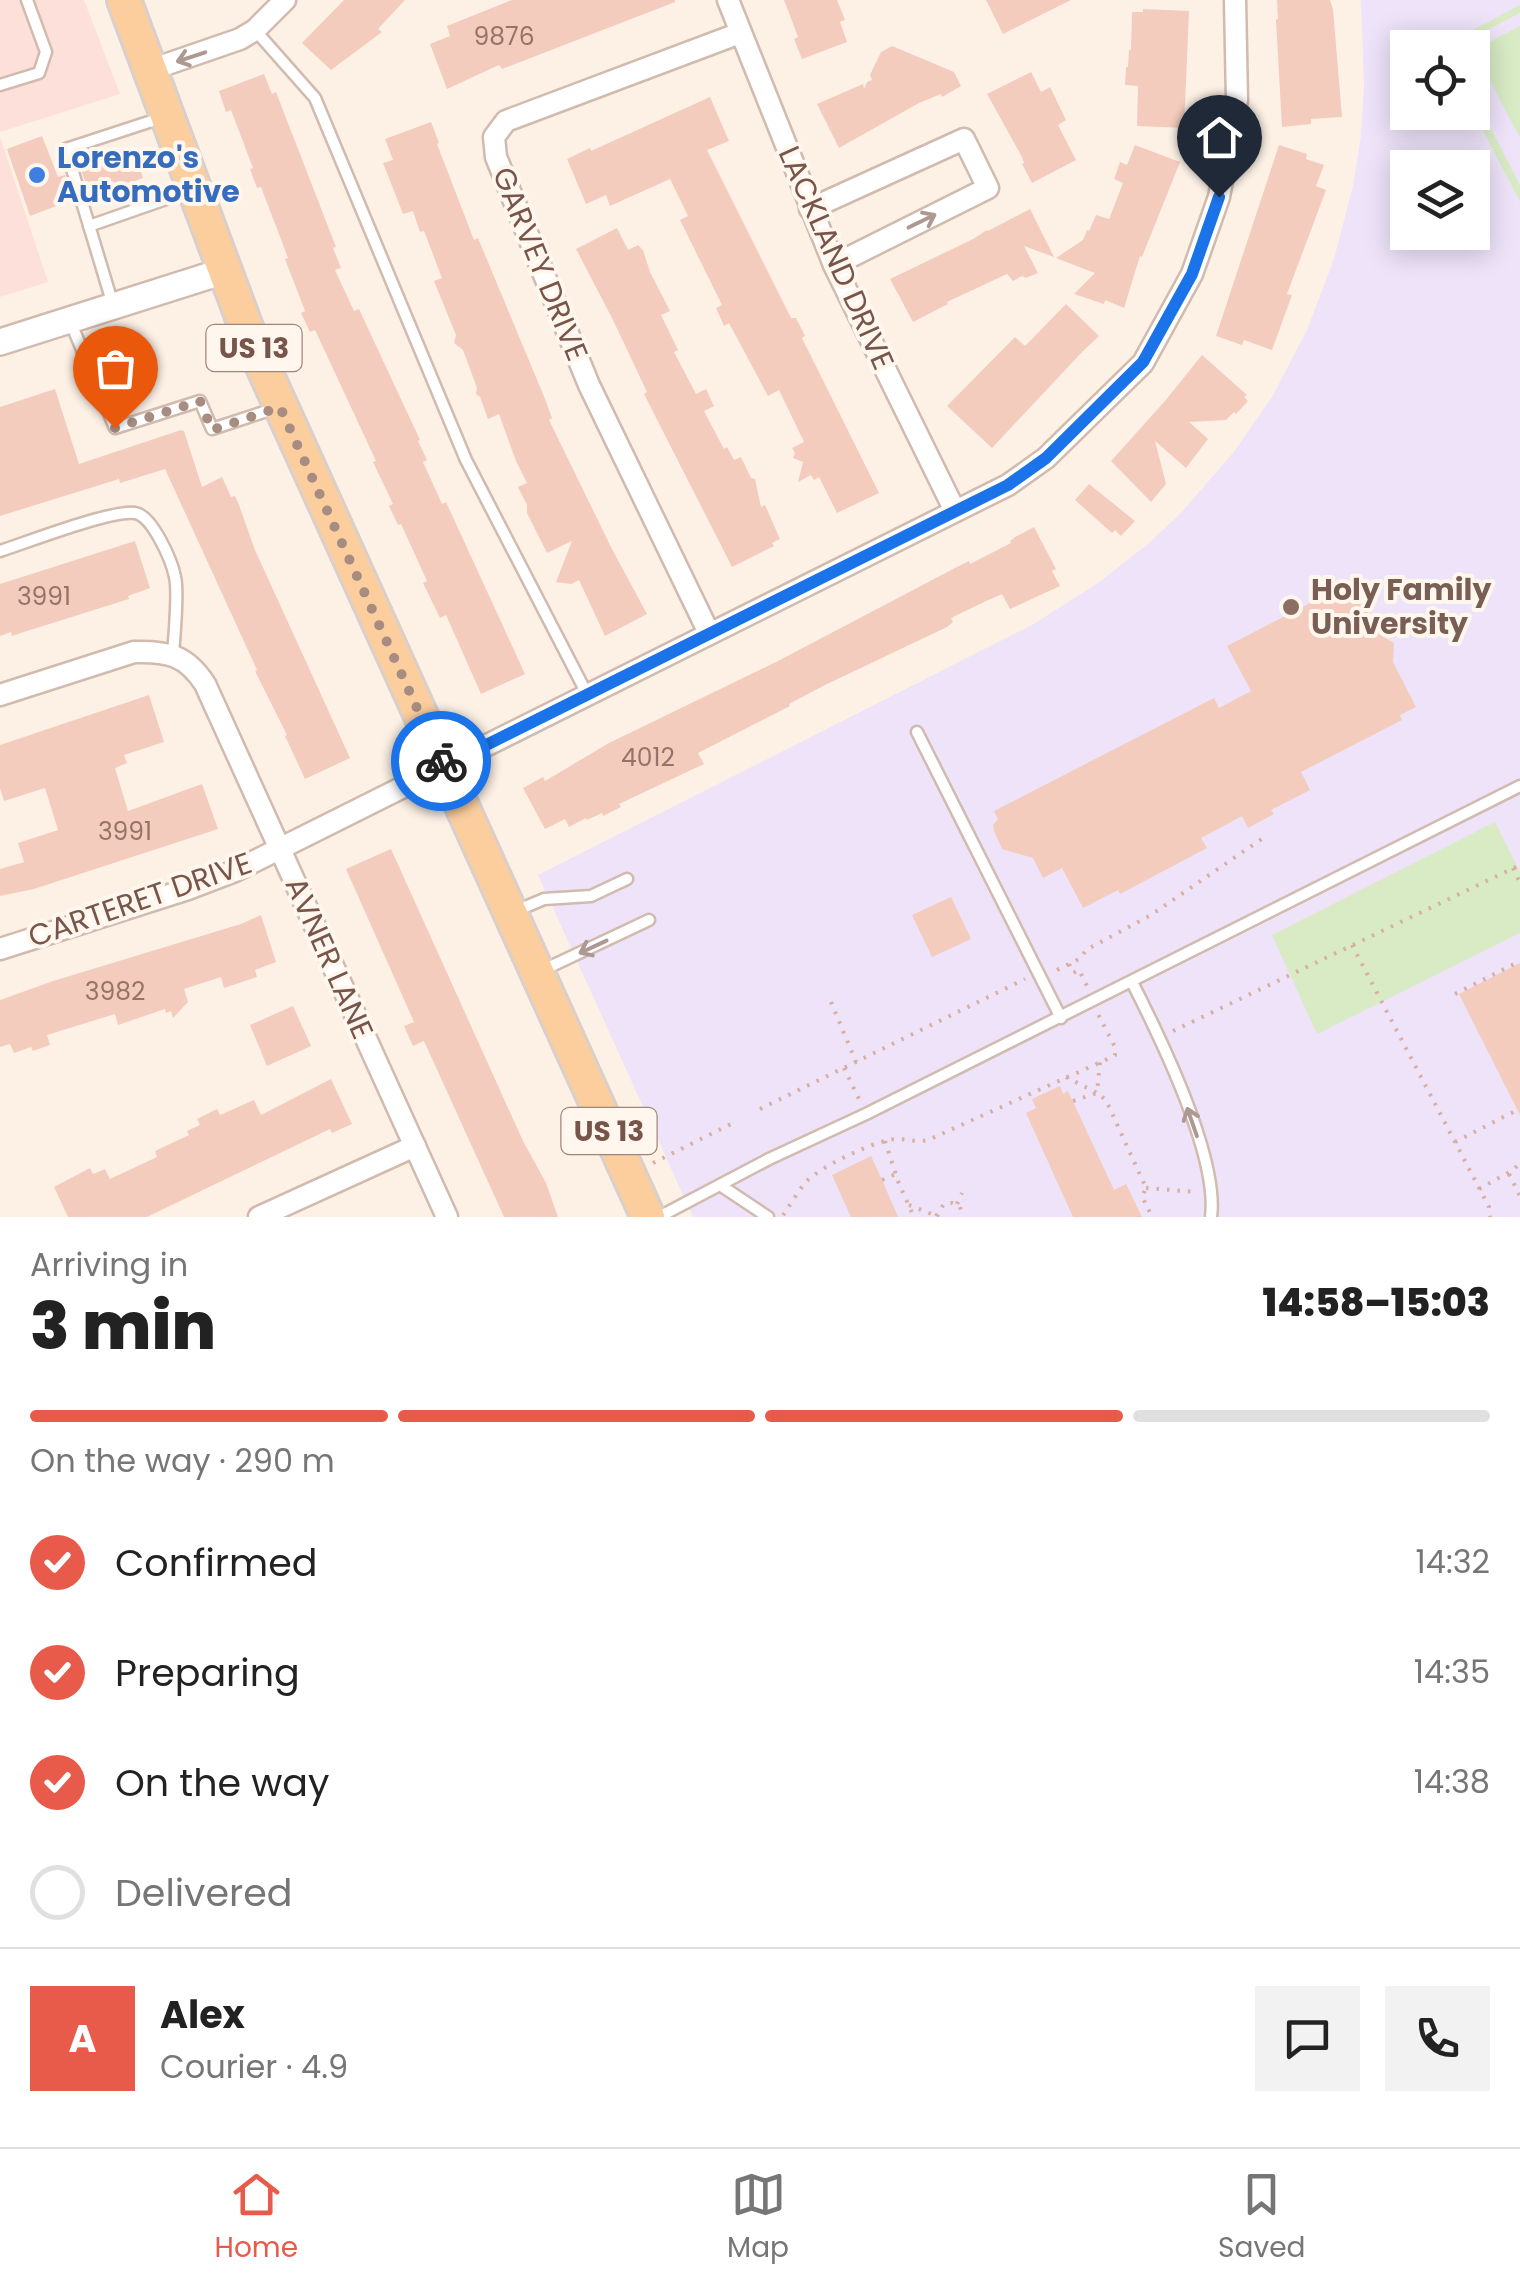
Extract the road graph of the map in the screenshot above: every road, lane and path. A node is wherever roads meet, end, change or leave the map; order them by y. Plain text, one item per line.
1 (27, 0) edge
2 (124, 0) edge
3 (286, 0) edge
4 (728, 0) edge
5 (1234, 0) edge
6 (255, 30) junction
7 (740, 33) junction
8 (150, 70) junction
9 (0, 85) edge
10 (167, 116) junction
11 (194, 189) junction
12 (810, 209) junction
13 (89, 226) junction
14 (834, 265) junction
15 (224, 271) junction
16 (113, 306) junction
17 (70, 320) junction
18 (0, 342) edge
19 (280, 407) junction
20 (955, 511) junction
21 (0, 551) edge
22 (709, 633) junction
23 (173, 655) junction
24 (587, 694) junction
25 (0, 695) edge
26 (917, 732) dead end
27 (444, 766) junction
28 (1520, 786) edge
29 (1262, 838) dead end
30 (280, 849) junction
31 (1520, 865) edge
32 (1513, 868) junction
33 (627, 879) dead end
34 (1520, 883) edge
35 (510, 914) junction
36 (649, 920) dead end
37 (1352, 945) junction
38 (0, 949) edge
39 (1520, 961) edge
40 (1069, 964) junction
41 (1053, 972) dead end
42 (538, 973) junction
43 (1026, 978) dead end
44 (1085, 982) dead end
45 (1132, 982) junction
46 (1455, 994) dead end
47 (831, 1002) dead end
48 (1097, 1011) dead end
49 (1061, 1018) junction
50 (1159, 1038) junction
51 (856, 1062) junction
52 (1100, 1062) junction
53 (844, 1068) junction
54 (1066, 1077) junction
55 (1096, 1092) junction
56 (858, 1096) dead end
57 (1072, 1101) dead end
58 (760, 1109) dead end
59 (1517, 1110) dead end
60 (733, 1123) dead end
61 (875, 1132) dead end
62 (882, 1142) junction
63 (1454, 1142) junction
64 (415, 1146) junction
65 (653, 1163) dead end
66 (1520, 1163) edge
67 (1508, 1173) junction
68 (896, 1174) junction
69 (882, 1180) dead end
70 (720, 1185) junction
71 (1146, 1188) junction
72 (1479, 1189) junction
73 (962, 1193) dead end
74 (1211, 1193) junction
75 (1520, 1196) edge
76 (957, 1204) junction
77 (909, 1205) junction
78 (783, 1216) edge
79 (938, 1216) edge
80 (259, 1217) edge
81 (447, 1217) edge
82 (648, 1217) edge
83 (659, 1217) edge
84 (768, 1217) edge
85 (914, 1217) edge
86 (963, 1217) edge
87 (1152, 1217) edge
88 (1211, 1217) edge
89 (1490, 1217) edge

1 - 9 lane
2 - 8 main road, US 13
3 - 6 street
4 - 7 street, LACKLAND DRIVE
5 - 20 street, CARTERET DRIVE
6 -> 8 street
6 - 24 lane
7 - 12 street, LACKLAND DRIVE
7 - 22 street, GARVEY DRIVE
8 - 10 main road, US 13
10 - 11 main road, US 13
10 - 13 lane
11 - 13 lane
11 - 15 main road, US 13
12 - 14 street, LACKLAND DRIVE
14 -> 12 street
13 - 16 lane
14 - 20 street, LACKLAND DRIVE
15 - 16 street
15 - 19 main road, US 13
16 - 17 street
17 - 18 street
17 - 19 lane
19 - 27 main road, US 13
20 - 22 street, CARTERET DRIVE
21 - 23 lane
22 - 24 street, CARTERET DRIVE
23 - 25 street
23 - 30 street, AVNER LANE
24 - 27 street, CARTERET DRIVE
26 - 49 lane
27 - 30 street, CARTERET DRIVE
27 - 35 main road, US 13
28 - 45 lane
29 - 40 path
30 - 38 street, CARTERET DRIVE
30 - 64 street, AVNER LANE
31 - 32 path
32 - 34 path
32 - 37 path
33 - 35 lane
35 - 42 main road, US 13
36 -> 42 lane
37 - 50 path
37 - 63 path
39 - 46 path
40 - 41 path
40 - 44 path
42 - 82 main road, US 13
43 - 51 path
45 - 49 lane
45 - 50 lane
47 - 51 path
48 - 52 path
49 - 70 lane
74 -> 50 lane
51 - 53 path
52 - 54 path
52 - 55 path
53 - 56 path
53 - 58 path
54 - 55 path
54 - 62 path
55 - 57 path
55 - 71 path
59 - 63 path
60 - 65 path
61 - 62 path
62 - 68 path
62 - 78 path
63 - 72 path
64 - 80 street
64 - 81 street, AVNER LANE
66 - 67 path
67 - 72 path
67 - 75 path
68 - 69 path
68 - 77 path
70 - 83 lane
70 - 84 lane
71 - 74 path
71 - 87 path
72 - 89 path
73 - 76 path
74 - 88 lane
76 - 79 path
76 - 86 path
77 - 79 path
77 - 85 path

